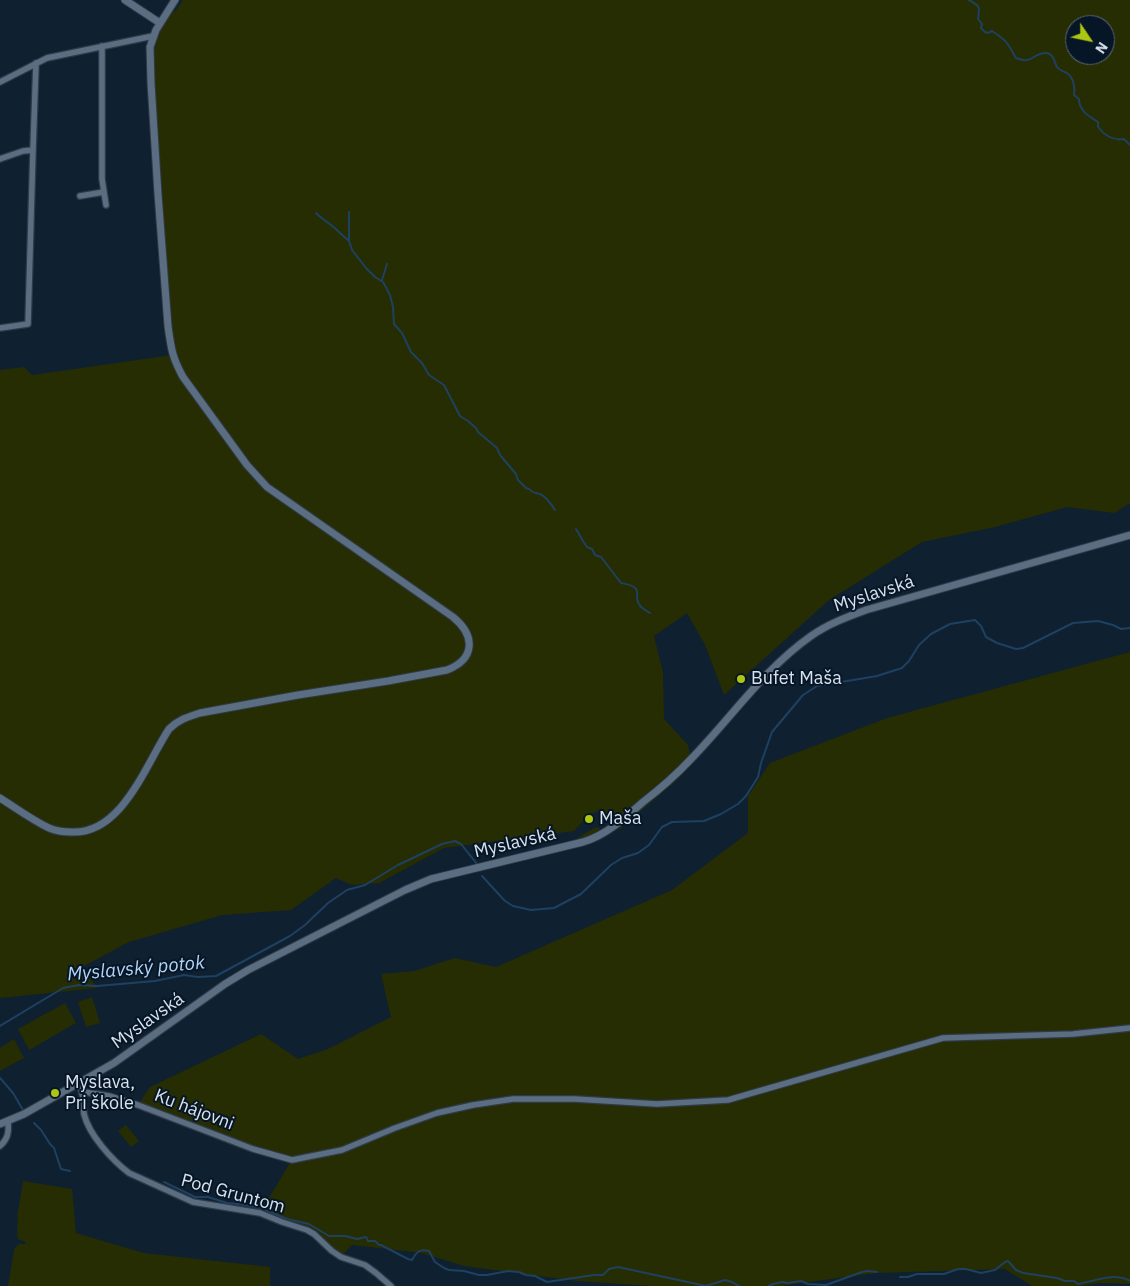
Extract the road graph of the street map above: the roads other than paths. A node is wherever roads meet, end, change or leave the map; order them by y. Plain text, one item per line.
1 (125, 0) edge
2 (175, 0) edge
3 (160, 23) junction
4 (153, 36) junction
5 (102, 46) junction
6 (36, 63) junction
7 (0, 82) edge
8 (33, 150) junction
9 (0, 159) edge
10 (104, 192) junction
11 (80, 196) dead end
12 (106, 205) dead end
13 (0, 328) edge
14 (1130, 534) edge
15 (0, 798) edge
16 (1130, 1028) edge
17 (79, 1084) junction
18 (84, 1092) junction
19 (4, 1123) edge
20 (0, 1146) edge
21 (391, 1286) edge

1 - 3 street
2 - 3 street
3 - 4 street
4 - 5 street
4 - 15 street
5 - 6 street
5 - 10 street
6 - 7 street
6 - 8 street
8 - 9 street
8 - 13 street
10 - 11 street
10 - 12 street
14 - 17 street, Myslavská
16 - 18 street, Ku hájovni
17 - 18 street, Pod Gruntom
17 - 19 street, Myslavská
18 - 21 street, Pod Gruntom
19 - 20 street

